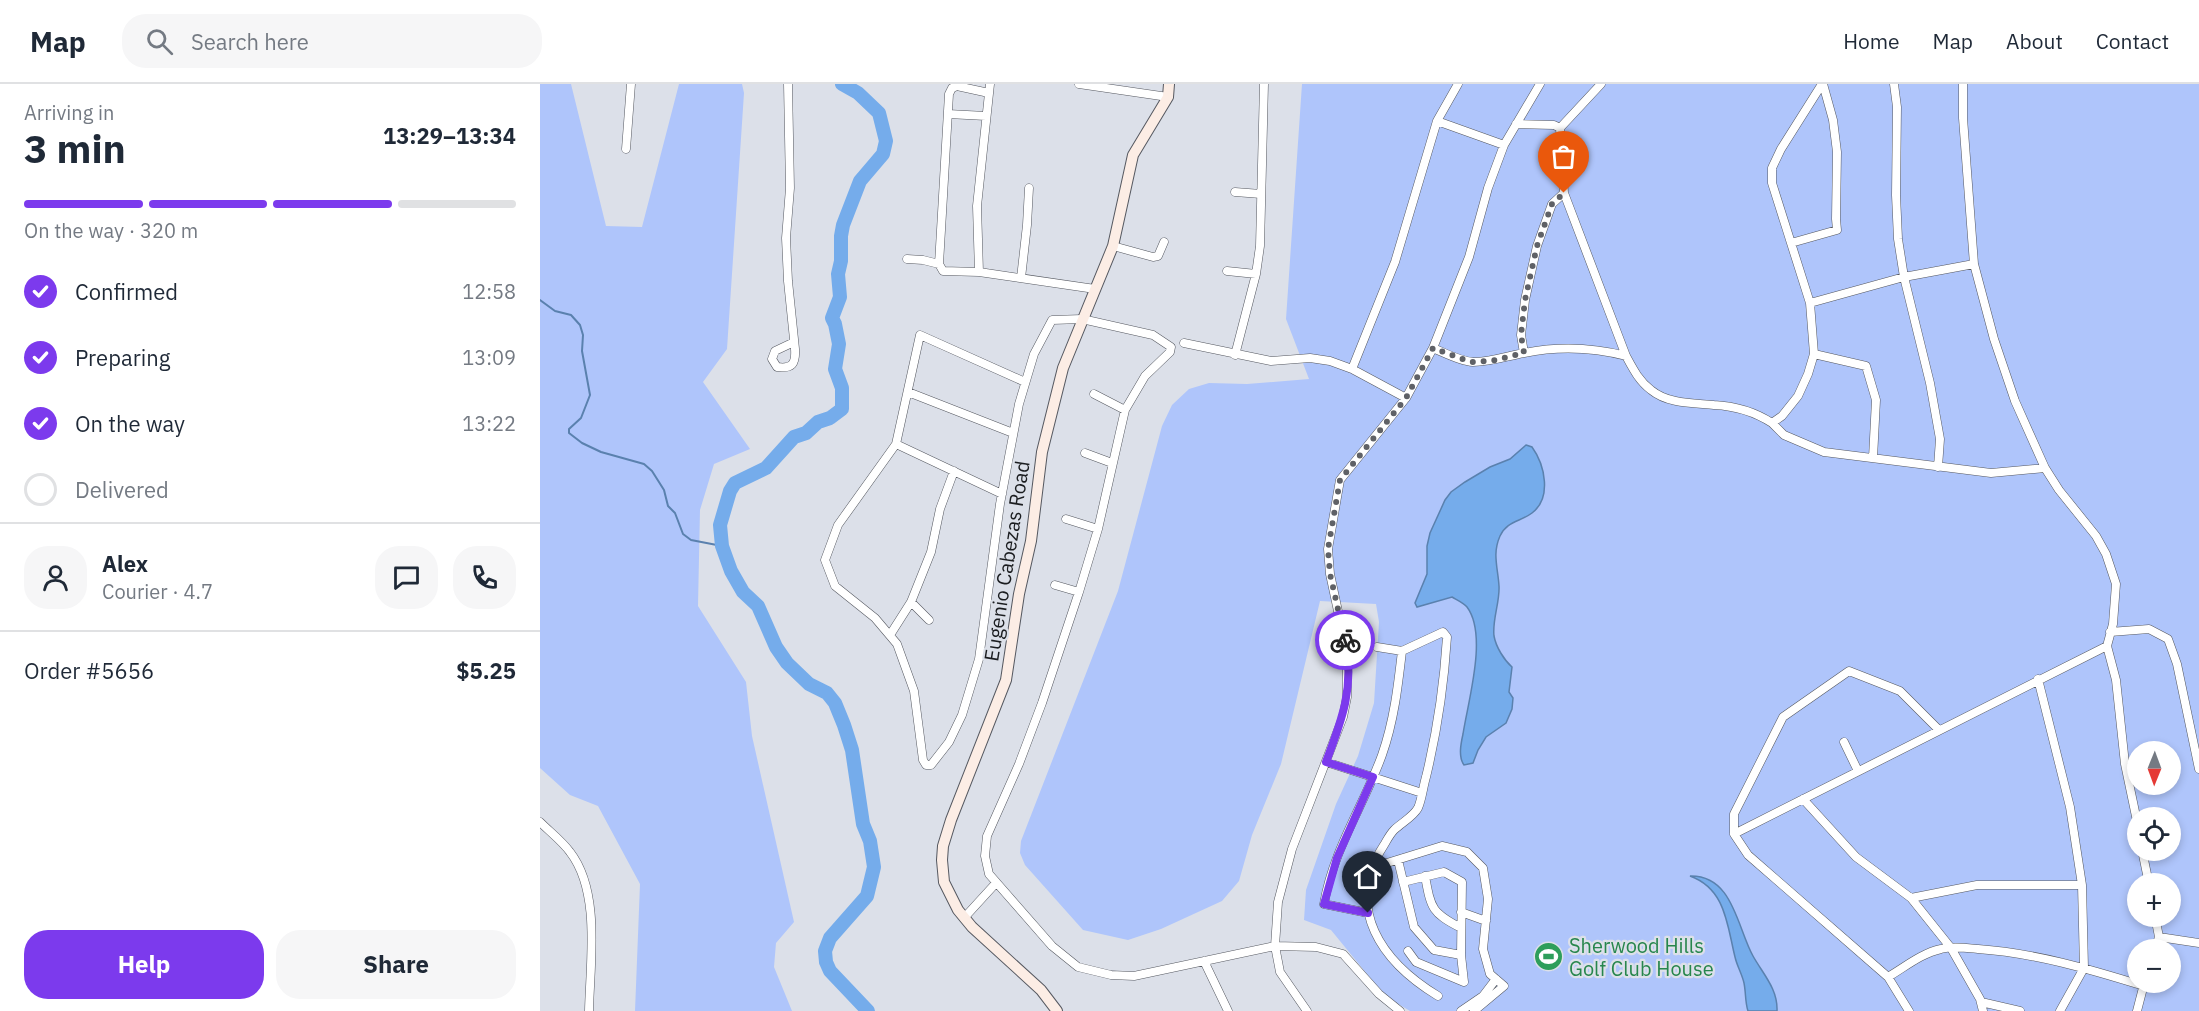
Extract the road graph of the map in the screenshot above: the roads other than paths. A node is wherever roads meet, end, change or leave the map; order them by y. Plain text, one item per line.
1 (631, 84) edge
2 (788, 84) edge
3 (1084, 84) edge
4 (1169, 84) edge
5 (1264, 84) edge
6 (1458, 84) edge
7 (1540, 84) edge
8 (1601, 84) edge
9 (1823, 84) edge
10 (1894, 84) edge
11 (1963, 84) edge
12 (989, 88) edge
13 (1168, 97) junction
14 (948, 114) junction
15 (986, 116) junction
16 (1437, 121) junction
17 (1516, 124) junction
18 (1560, 128) junction
19 (1504, 145) junction
20 (626, 149) dead end
21 (1029, 188) dead end
22 (1234, 192) dead end
23 (1564, 193) junction
24 (1262, 194) junction
25 (1164, 242) dead end
26 (1791, 243) junction
27 (1113, 246) junction
28 (908, 259) dead end
29 (939, 264) junction
30 (1974, 264) junction
31 (1227, 271) dead end
32 (980, 272) junction
33 (1256, 274) junction
34 (1904, 277) junction
35 (1021, 278) junction
36 (1095, 289) junction
37 (1810, 303) junction
38 (1082, 319) junction
39 (794, 342) dead end
40 (1184, 343) dead end
41 (1433, 348) junction
42 (1524, 353) junction
43 (1814, 354) junction
44 (1235, 355) junction
45 (1626, 356) junction
46 (1352, 369) junction
47 (1025, 382) junction
48 (908, 392) junction
49 (1094, 394) dead end
50 (1406, 398) junction
51 (1125, 410) junction
52 (1772, 423) junction
53 (1013, 434) junction
54 (896, 444) junction
55 (1085, 453) dead end
56 (1873, 458) junction
57 (1112, 463) junction
58 (1938, 467) junction
59 (2045, 468) junction
60 (954, 471) junction
61 (1002, 494) junction
62 (1065, 519) dead end
63 (1098, 529) junction
64 (1055, 585) dead end
65 (1079, 592) junction
66 (911, 602) junction
67 (929, 620) dead end
68 (2110, 632) junction
69 (890, 635) junction
70 (2107, 646) junction
71 (1377, 647) dead end
72 (1402, 651) junction
73 (2038, 679) junction
74 (1939, 730) junction
75 (1844, 742) dead end
76 (1326, 762) junction
77 (2199, 769) edge
78 (1858, 771) junction
79 (1373, 777) junction
80 (1422, 793) junction
81 (1803, 799) junction
82 (2134, 807) edge
83 (540, 822) edge
84 (1734, 834) junction
85 (1398, 860) junction
86 (1374, 867) junction
87 (1425, 876) junction
88 (1403, 882) junction
89 (996, 883) junction
90 (2082, 885) junction
91 (1911, 898) junction
92 (1461, 912) junction
93 (1368, 913) junction
94 (964, 918) junction
95 (1486, 921) junction
96 (2157, 927) edge
97 (1461, 928) junction
98 (2159, 938) joint
99 (2199, 943) edge
100 (1275, 946) junction
101 (1951, 948) junction
102 (1408, 951) dead end
103 (1461, 955) junction
104 (1203, 961) junction
105 (2084, 968) junction
106 (1888, 977) junction
107 (2127, 979) edge
108 (1496, 980) junction
109 (2142, 993) edge
110 (1438, 996) dead end
111 (1982, 1007) edge
112 (589, 1011) edge
113 (1057, 1011) edge
114 (1228, 1011) edge
115 (1307, 1011) edge
116 (1400, 1011) edge
117 (1461, 1011) edge
118 (1474, 1011) edge
119 (1909, 1011) edge
120 (2020, 1011) edge
121 (2060, 1011) edge
122 (2137, 1011) edge

1 - 20 street
2 - 39 street
3 - 13 street
4 - 13 street, Eugenio Cabezas Road
5 - 24 street
6 - 16 street
7 - 17 street
8 - 18 street
9 - 26 street
9 - 26 street
10 - 34 street
11 - 30 street
12 - 14 street
12 - 15 street
13 - 27 street, Eugenio Cabezas Road
14 - 15 street
14 - 29 street
15 - 32 street
16 - 19 street
16 - 46 street
17 - 18 street
17 - 19 street
18 - 23 street
19 - 41 street
21 - 35 street
22 - 24 street
23 - 42 street
23 - 45 street
24 - 33 street
25 - 27 street
26 - 37 street
27 - 36 street, Eugenio Cabezas Road
28 - 29 street
29 - 32 street
30 - 34 street
30 - 59 street
31 - 33 street
32 - 35 street
33 - 44 street
34 - 37 street
34 - 58 street
35 - 36 street
36 - 38 street, Eugenio Cabezas Road
37 - 43 street
38 - 47 street
38 - 51 street
38 - 94 street, Eugenio Cabezas Road
40 - 44 street
41 - 42 street
41 - 50 street
42 - 45 street
43 - 52 street
43 - 56 street
44 - 46 street
45 - 52 street
46 - 50 street
47 - 48 street
47 - 53 street
48 - 53 street
48 - 54 street
49 - 51 street
50 - 76 street
51 - 57 street
52 - 56 street
53 - 61 street
54 - 60 street
54 - 69 street
55 - 57 street
56 - 58 street
57 - 63 street
58 - 59 street
59 - 68 street
60 - 61 street
60 - 66 street
61 - 69 street
62 - 63 street
63 - 65 street
64 - 65 street
65 - 89 street
66 - 67 street
66 - 69 street
68 - 70 street
68 - 77 street
70 - 73 street
70 - 82 street
71 - 72 street
72 - 79 street
72 - 80 street
73 - 74 street
73 - 90 street
74 - 78 street
74 - 84 street
75 - 78 street
76 - 79 street
76 - 100 street
78 - 81 street
79 - 80 street
79 - 93 street
80 - 86 street
81 - 84 street
81 - 91 street
83 - 112 street
84 - 106 street
85 - 86 street
85 - 88 street
85 - 95 street
86 - 93 street
87 - 88 street
87 - 92 street
87 - 97 street
88 - 103 street
89 - 94 street
89 - 104 street
90 - 91 street
90 - 105 street
91 - 101 street
92 - 95 street
92 - 97 street
93 - 110 street
94 - 113 street, Eugenio Cabezas Road
95 - 108 street
96 - 98 street
97 - 103 street
98 - 99 street
100 - 104 street
100 - 115 street
100 - 116 street
101 - 105 street
101 - 106 street
101 - 111 street
102 - 103 street
104 - 114 street
105 - 107 street
105 - 121 street
106 - 119 street
108 - 117 street
108 - 118 street
109 - 122 street
111 - 120 street

